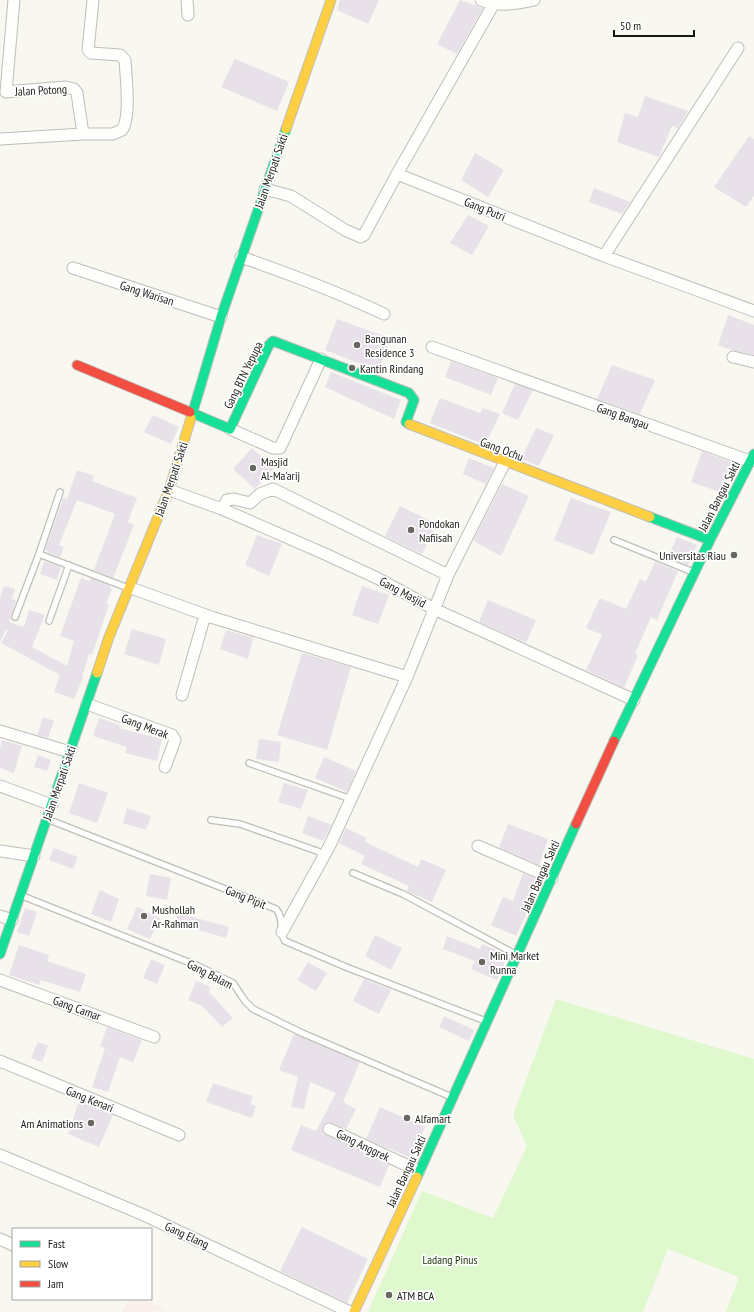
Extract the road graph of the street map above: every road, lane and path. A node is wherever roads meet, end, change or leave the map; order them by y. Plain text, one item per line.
1 (14, 0) edge
2 (92, 0) edge
3 (187, 0) edge
4 (331, 0) edge
5 (481, 0) edge
6 (534, 0) edge
7 (493, 4) junction
8 (188, 15) dead end
9 (738, 48) dead end
10 (3, 92) edge
11 (83, 134) junction
12 (0, 139) edge
13 (397, 174) junction
14 (264, 189) junction
15 (604, 256) junction
16 (241, 257) junction
17 (73, 268) dead end
18 (754, 310) edge
19 (384, 314) dead end
20 (221, 317) junction
21 (432, 347) dead end
22 (733, 357) dead end
23 (321, 359) junction
24 (754, 362) edge
25 (77, 365) dead end
26 (193, 413) junction
27 (230, 429) junction
28 (752, 458) edge
29 (504, 462) junction
30 (169, 490) junction
31 (60, 492) dead end
32 (222, 509) junction
33 (614, 540) dead end
34 (710, 540) junction
35 (39, 554) junction
36 (69, 565) junction
37 (695, 573) junction
38 (448, 575) junction
39 (131, 588) junction
40 (434, 609) junction
41 (205, 615) junction
42 (15, 617) dead end
43 (49, 621) dead end
44 (407, 677) junction
45 (182, 695) dead end
46 (634, 700) junction
47 (87, 704) junction
48 (0, 730) edge
49 (70, 752) junction
50 (249, 763) dead end
51 (165, 767) dead end
52 (0, 786) edge
53 (351, 799) junction
54 (52, 805) junction
55 (47, 819) junction
56 (211, 820) dead end
57 (478, 846) dead end
58 (0, 851) edge
59 (324, 855) junction
60 (34, 856) junction
61 (353, 873) dead end
62 (552, 878) junction
63 (20, 895) junction
64 (0, 916) edge
65 (12, 920) junction
66 (282, 932) junction
67 (0, 954) edge
68 (518, 955) junction
69 (0, 980) edge
70 (488, 1022) junction
71 (154, 1037) dead end
72 (0, 1061) edge
73 (454, 1098) junction
74 (329, 1129) dead end
75 (180, 1135) dead end
76 (0, 1155) edge
77 (419, 1172) junction
78 (0, 1240) edge
79 (12, 1245) edge
80 (350, 1312) edge
81 (354, 1312) edge

1 - 10 street, Jalan Potong
2 - 11 street
3 - 8 street
4 - 14 street, Jalan Merpati Sakti
5 - 7 street
6 - 7 street
7 - 13 street
9 - 15 street
10 - 11 street, Jalan Potong
11 - 12 street
13 - 14 street
13 - 15 street, Gang Putri
14 - 16 street, Jalan Merpati Sakti
15 - 18 street, Gang Putri
16 - 19 street
16 - 20 street, Jalan Merpati Sakti
17 - 20 street, Gang Warisan
20 - 26 street, Jalan Merpati Sakti
21 - 28 street, Gang Bangau
22 - 24 street
23 - 27 street, Gang BTN Yepupa
23 - 27 street
23 - 29 street, Gang Ochu
25 - 26 street, Gang BTN Yepupa
26 - 27 street, Gang BTN Yepupa
26 - 30 street, Jalan Merpati Sakti
28 - 34 street, Jalan Bangau Sakti
29 - 34 street, Gang Ochu
29 - 38 street
30 - 32 street, Gang Masjid
30 - 39 street, Jalan Merpati Sakti
31 - 35 lane
32 - 38 street
32 - 40 street, Gang Masjid
33 - 37 lane
34 - 37 street, Jalan Bangau Sakti
35 - 36 lane
35 - 42 lane
36 - 39 lane
36 - 43 lane
37 - 46 street, Jalan Bangau Sakti
38 - 40 street
39 - 41 street
39 - 47 street, Jalan Merpati Sakti
40 - 44 street
40 - 46 street, Gang Masjid
41 - 44 street
41 - 45 street
44 - 53 street
46 - 62 street, Jalan Bangau Sakti
47 - 49 street, Jalan Merpati Sakti
47 - 51 street, Gang Merak
48 - 49 street
49 - 54 street, Jalan Merpati Sakti
50 - 53 lane
52 - 54 street
53 - 59 street
54 - 55 street, Jalan Merpati Sakti
55 - 60 street, Jalan Merpati Sakti
55 - 66 lane, Gang Pipit
56 - 59 lane
57 - 62 street
58 - 60 street
59 - 66 street
60 - 63 street, Jalan Merpati Sakti
61 - 68 lane
62 - 68 street, Jalan Bangau Sakti
63 - 65 street, Jalan Merpati Sakti
63 - 73 lane, Gang Balam
64 - 65 street
65 - 67 street, Jalan Merpati Sakti
66 - 70 lane
68 - 70 street, Jalan Bangau Sakti
69 - 71 street, Gang Camar
70 - 73 street, Jalan Bangau Sakti
72 - 75 street, Gang Kenari
73 - 77 street, Jalan Bangau Sakti
74 - 77 street, Gang Anggrek
76 - 80 street, Gang Elang
77 - 81 street, Jalan Bangau Sakti
78 - 79 street

